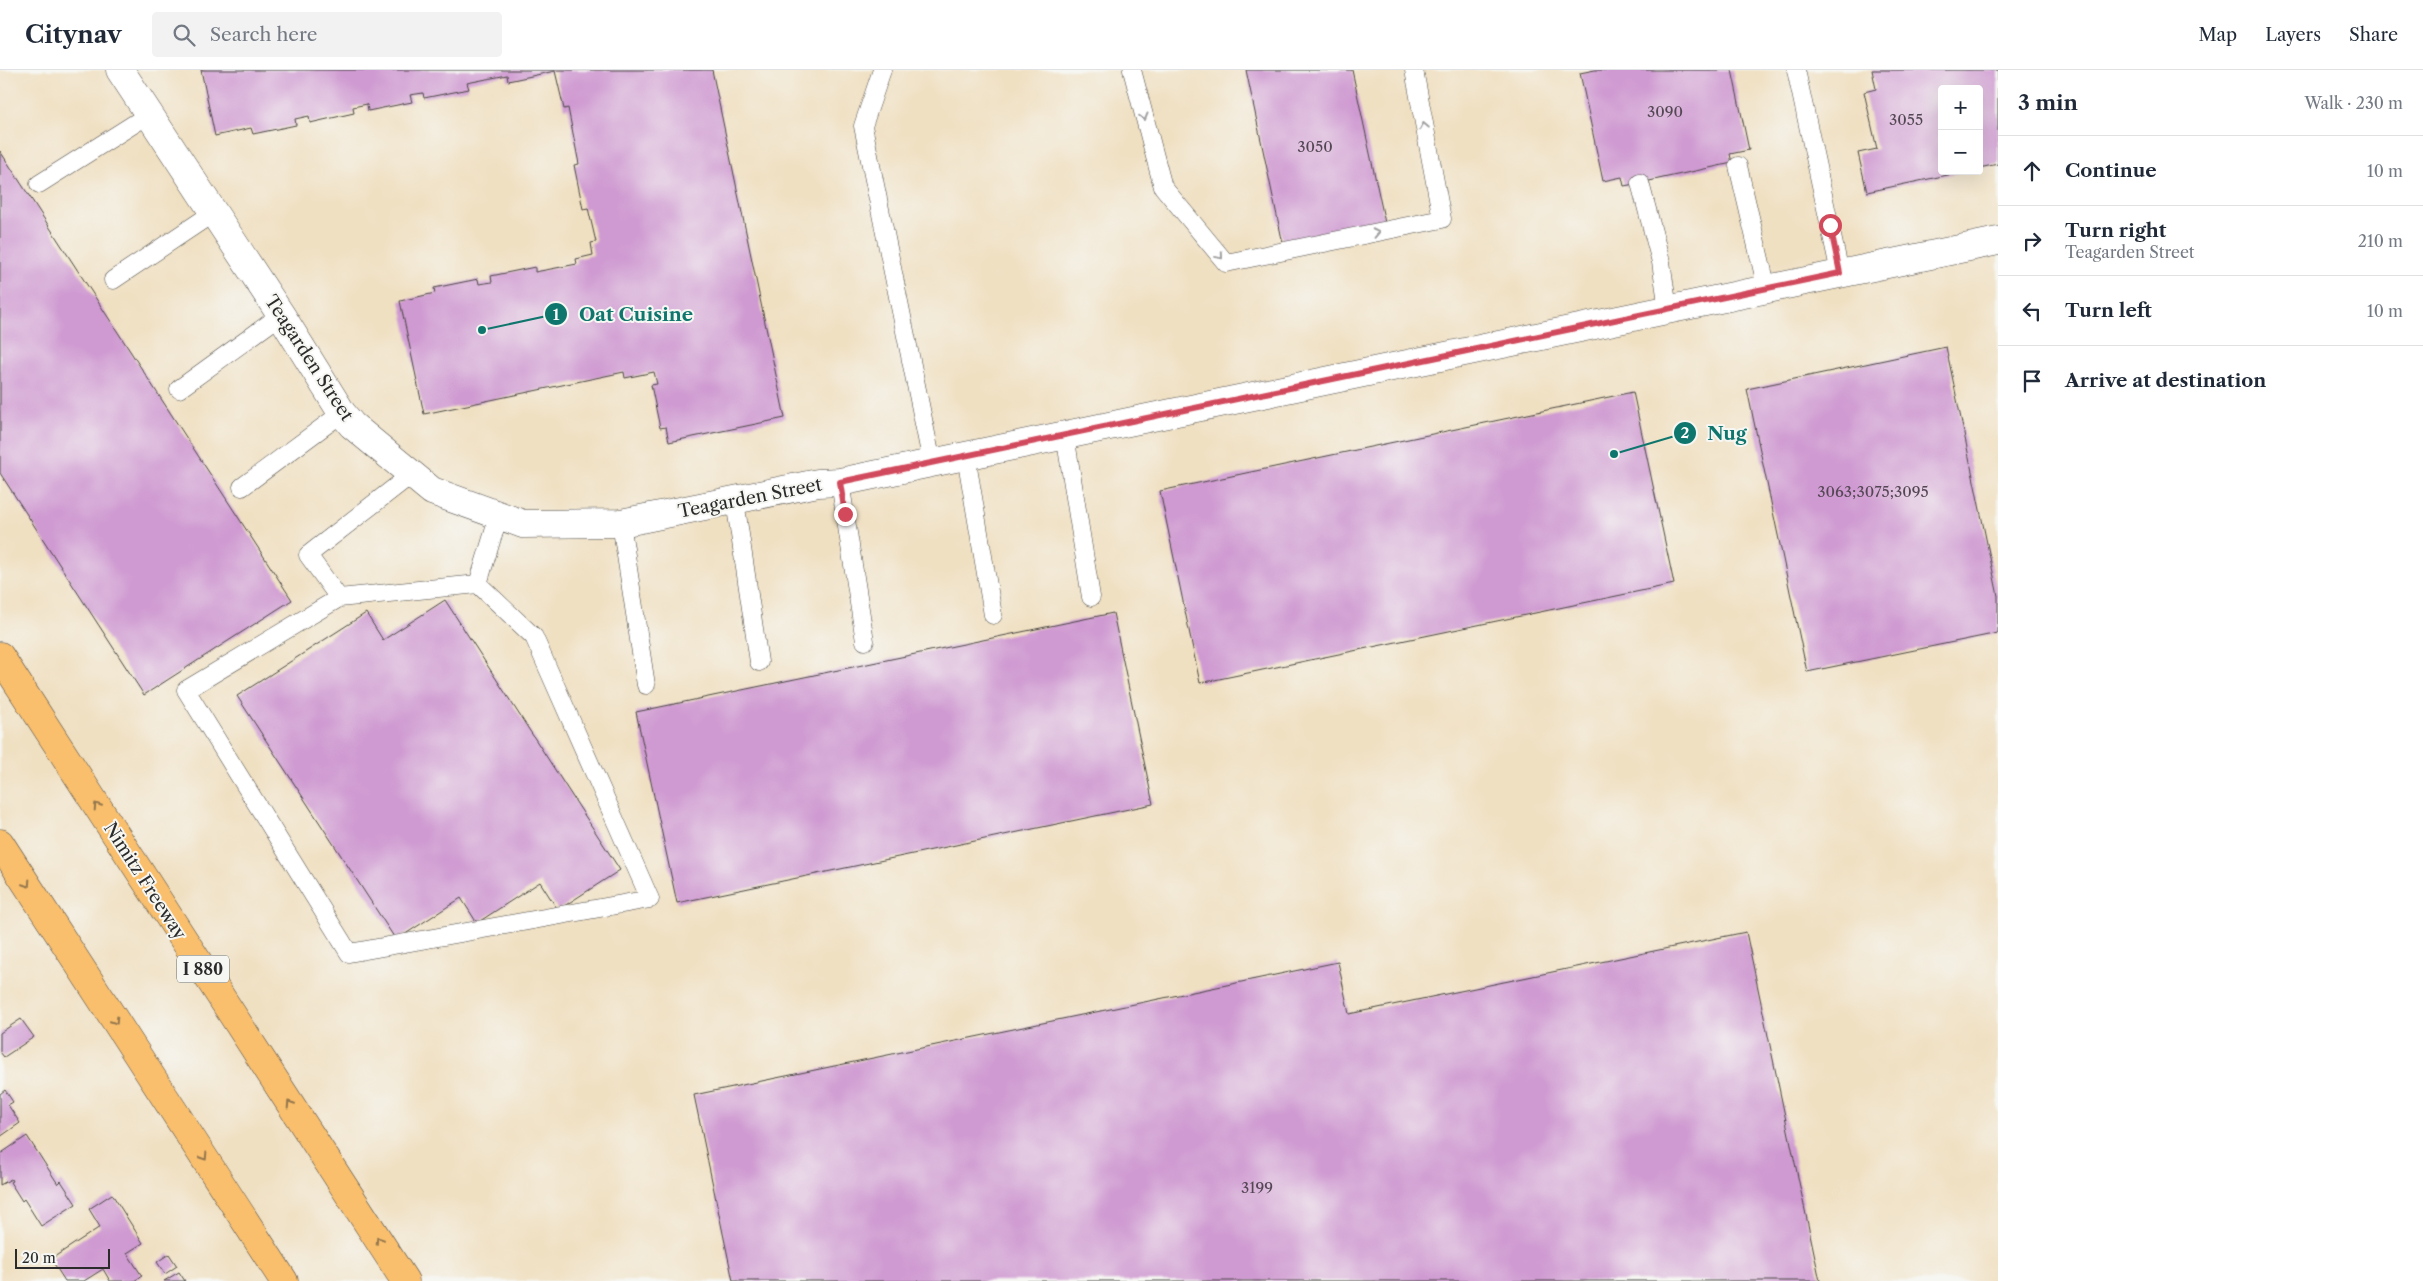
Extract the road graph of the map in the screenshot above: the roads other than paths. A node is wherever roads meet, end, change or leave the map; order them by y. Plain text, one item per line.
1 (120, 70) edge
2 (882, 70) edge
3 (1132, 70) edge
4 (1414, 70) edge
5 (1796, 70) edge
6 (148, 115) junction
7 (1738, 166) dead end
8 (1640, 183) dead end
9 (39, 184) dead end
10 (213, 213) junction
11 (1998, 241) edge
12 (1840, 273) junction
13 (113, 280) dead end
14 (1767, 289) junction
15 (1668, 309) junction
16 (281, 315) junction
17 (179, 389) dead end
18 (342, 413) junction
19 (1065, 435) junction
20 (966, 456) junction
21 (932, 463) junction
22 (412, 474) junction
23 (840, 482) junction
24 (242, 487) dead end
25 (735, 501) junction
26 (500, 515) junction
27 (622, 523) junction
28 (478, 584) junction
29 (1091, 597) dead end
30 (339, 598) junction
31 (994, 615) dead end
32 (865, 641) dead end
33 (0, 656) edge
34 (759, 662) dead end
35 (646, 685) dead end
36 (0, 843) edge
37 (284, 1281) edge
38 (405, 1281) edge

1 - 6 street, Teagarden Street
2 - 21 lane
3 -> 4 lane
5 - 12 lane
6 - 9 lane
6 - 10 street, Teagarden Street
7 - 14 lane
8 - 15 lane
10 - 13 lane
10 - 16 street, Teagarden Street
11 - 12 street, Teagarden Street
12 - 14 street, Teagarden Street
14 - 15 street, Teagarden Street
15 - 19 street, Teagarden Street
16 - 17 lane
16 - 18 street, Teagarden Street
18 - 22 street, Teagarden Street
18 - 24 lane
19 - 20 street, Teagarden Street
19 - 29 lane
20 - 21 street, Teagarden Street
20 - 31 lane
21 - 23 street, Teagarden Street
22 - 26 street, Teagarden Street
22 - 30 lane
23 - 25 street, Teagarden Street
23 - 32 lane
25 - 27 street, Teagarden Street
25 - 34 lane
26 - 27 street, Teagarden Street
26 - 28 lane
27 - 35 lane
28 - 30 lane
28 - 30 lane
38 -> 33 highway, Nimitz Freeway / I 880
36 -> 37 highway

